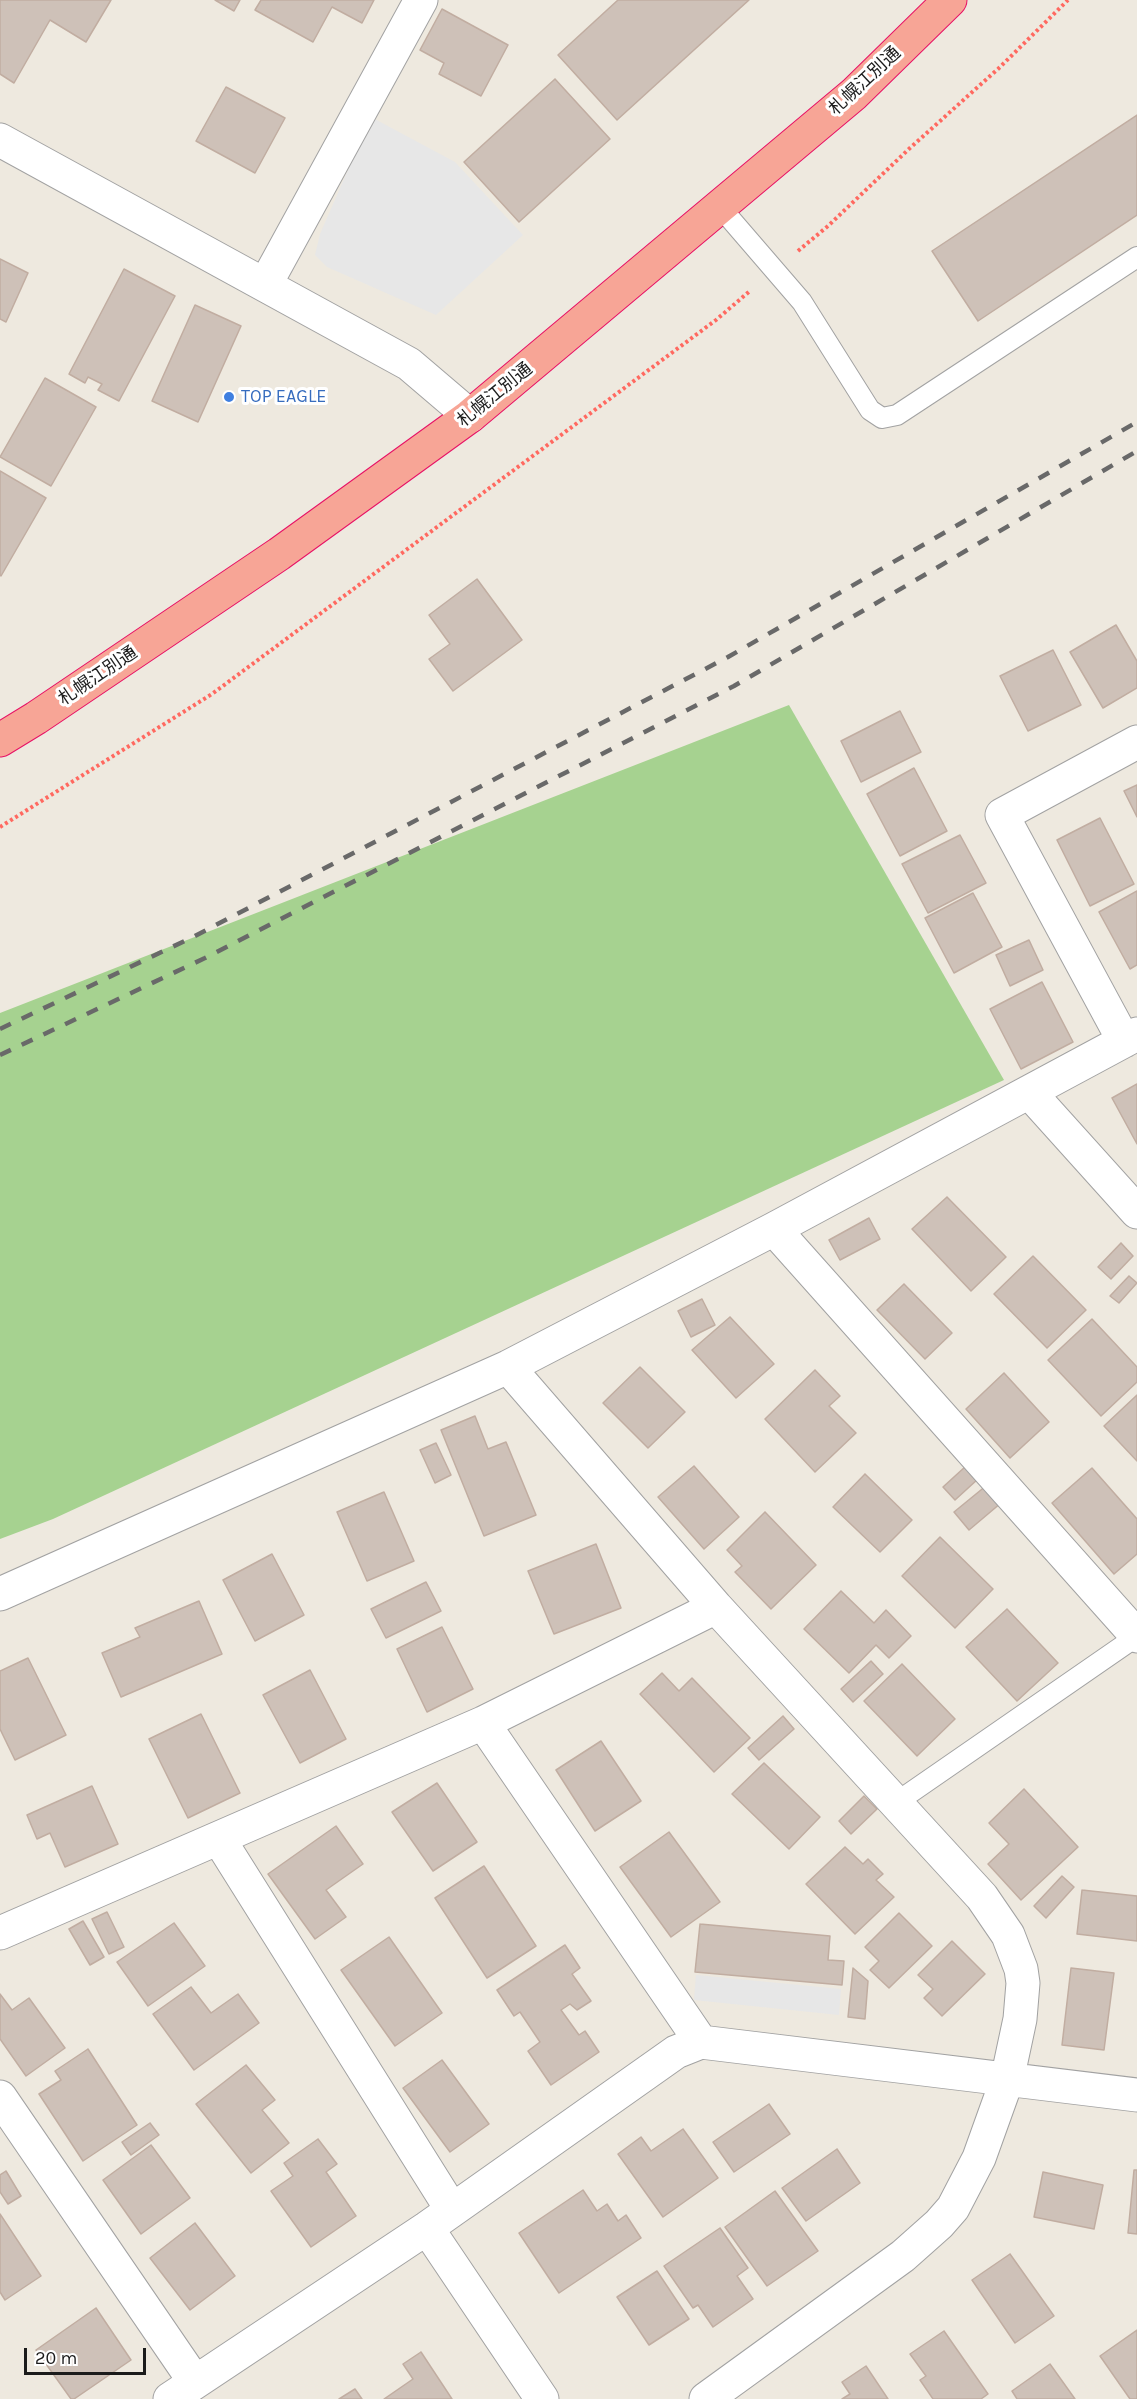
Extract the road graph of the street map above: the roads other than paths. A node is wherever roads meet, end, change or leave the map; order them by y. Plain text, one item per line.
1 (421, 0) edge
2 (950, 0) edge
3 (0, 140) edge
4 (721, 208) junction
5 (1137, 257) edge
6 (266, 285) junction
7 (470, 416) junction
8 (0, 740) edge
9 (1137, 742) edge
10 (1130, 1037) edge
11 (1029, 1092) junction
12 (1137, 1212) edge
13 (774, 1229) junction
14 (508, 1367) junction
15 (0, 1594) edge
16 (716, 1607) junction
17 (1137, 1636) edge
18 (483, 1723) junction
19 (897, 1802) junction
20 (219, 1839) junction
21 (0, 1933) edge
22 (700, 2042) junction
23 (1007, 2080) junction
24 (1137, 2095) edge
25 (0, 2097) edge
26 (9, 2134) edge
27 (440, 2219) junction
28 (182, 2390) edge
29 (542, 2399) edge
30 (705, 2399) edge

1 - 6 street
2 - 4 highway, 札幌江別通
3 - 6 street
4 - 5 lane
4 - 7 highway, 札幌江別通
6 - 7 street
7 - 8 highway, 札幌江別通
9 - 10 street
10 - 11 street
11 - 12 street
11 - 13 street
13 - 14 street
13 - 17 street
14 - 15 street
14 - 16 street
16 - 18 street
16 - 19 street
17 - 19 lane
18 - 20 street
18 - 22 street
19 - 23 street
20 - 21 street
20 - 27 street
22 - 23 street
22 - 27 street
23 - 24 street
23 - 30 street
25 - 26 street
26 - 28 street
27 - 28 street
27 - 29 street

